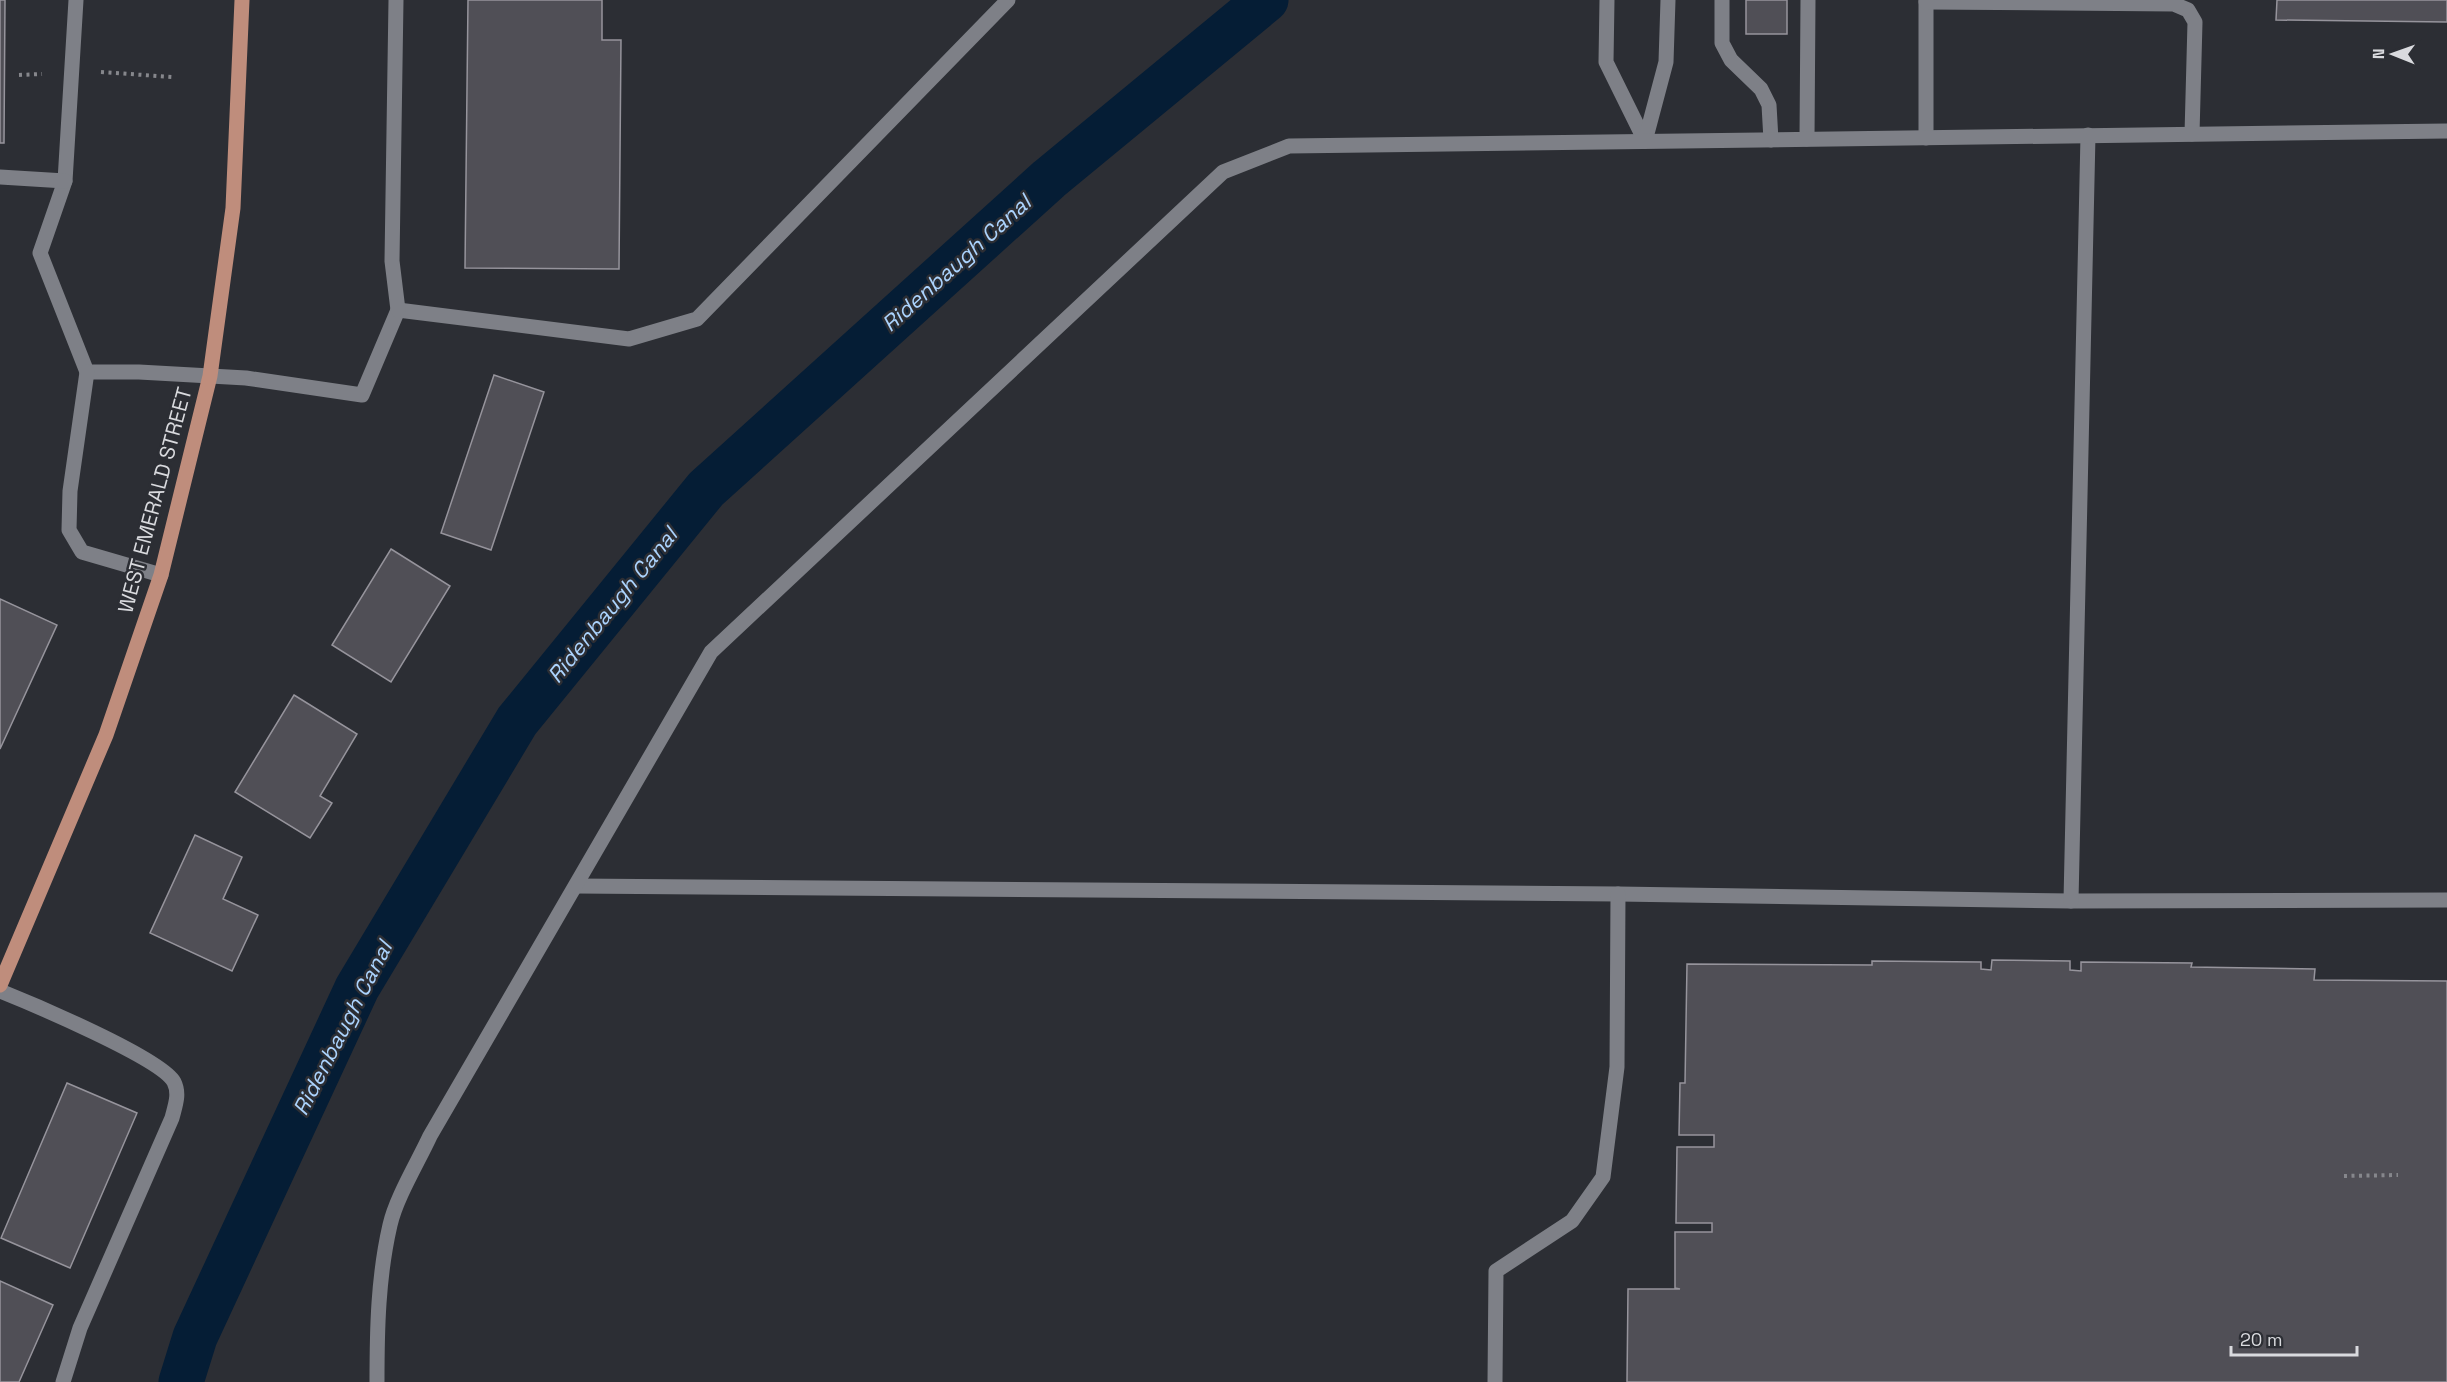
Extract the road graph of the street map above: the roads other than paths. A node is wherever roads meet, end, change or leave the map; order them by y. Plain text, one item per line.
1 (76, 0) edge
2 (242, 0) edge
3 (396, 0) edge
4 (1008, 0) edge
5 (1608, 0) edge
6 (1668, 0) edge
7 (1722, 0) edge
8 (1808, 0) edge
9 (1926, 1) edge
10 (2190, 5) edge
11 (2447, 131) edge
12 (2192, 134) junction
13 (2088, 135) junction
14 (1926, 138) junction
15 (1807, 139) junction
16 (1771, 140) junction
17 (1645, 141) junction
18 (0, 177) edge
19 (65, 181) junction
20 (398, 310) junction
21 (87, 372) junction
22 (210, 376) junction
23 (161, 575) junction
24 (576, 886) junction
25 (1618, 894) junction
26 (2447, 900) edge
27 (2072, 901) junction
28 (0, 985) edge
29 (0, 991) edge
30 (63, 1382) edge
31 (377, 1382) edge
32 (1495, 1382) edge

1 - 19 street
2 - 22 main road, WEST EMERALD STREET
3 - 20 street
4 - 20 street
5 - 17 street
6 - 17 street
7 - 16 street
8 - 15 street
9 - 10 street
9 - 14 street
10 - 12 street
11 - 12 street
12 - 13 street
13 - 14 street
13 - 27 street
14 - 15 street
15 - 16 street
16 - 17 street
17 - 24 street
18 - 19 street
19 - 21 street
20 - 22 street
21 - 22 street
21 - 23 street
22 - 23 main road, WEST EMERALD STREET
23 - 28 main road, WEST EMERALD STREET
24 - 25 street
24 - 31 street
25 - 27 street
25 - 32 street
26 - 27 street
29 - 30 street

